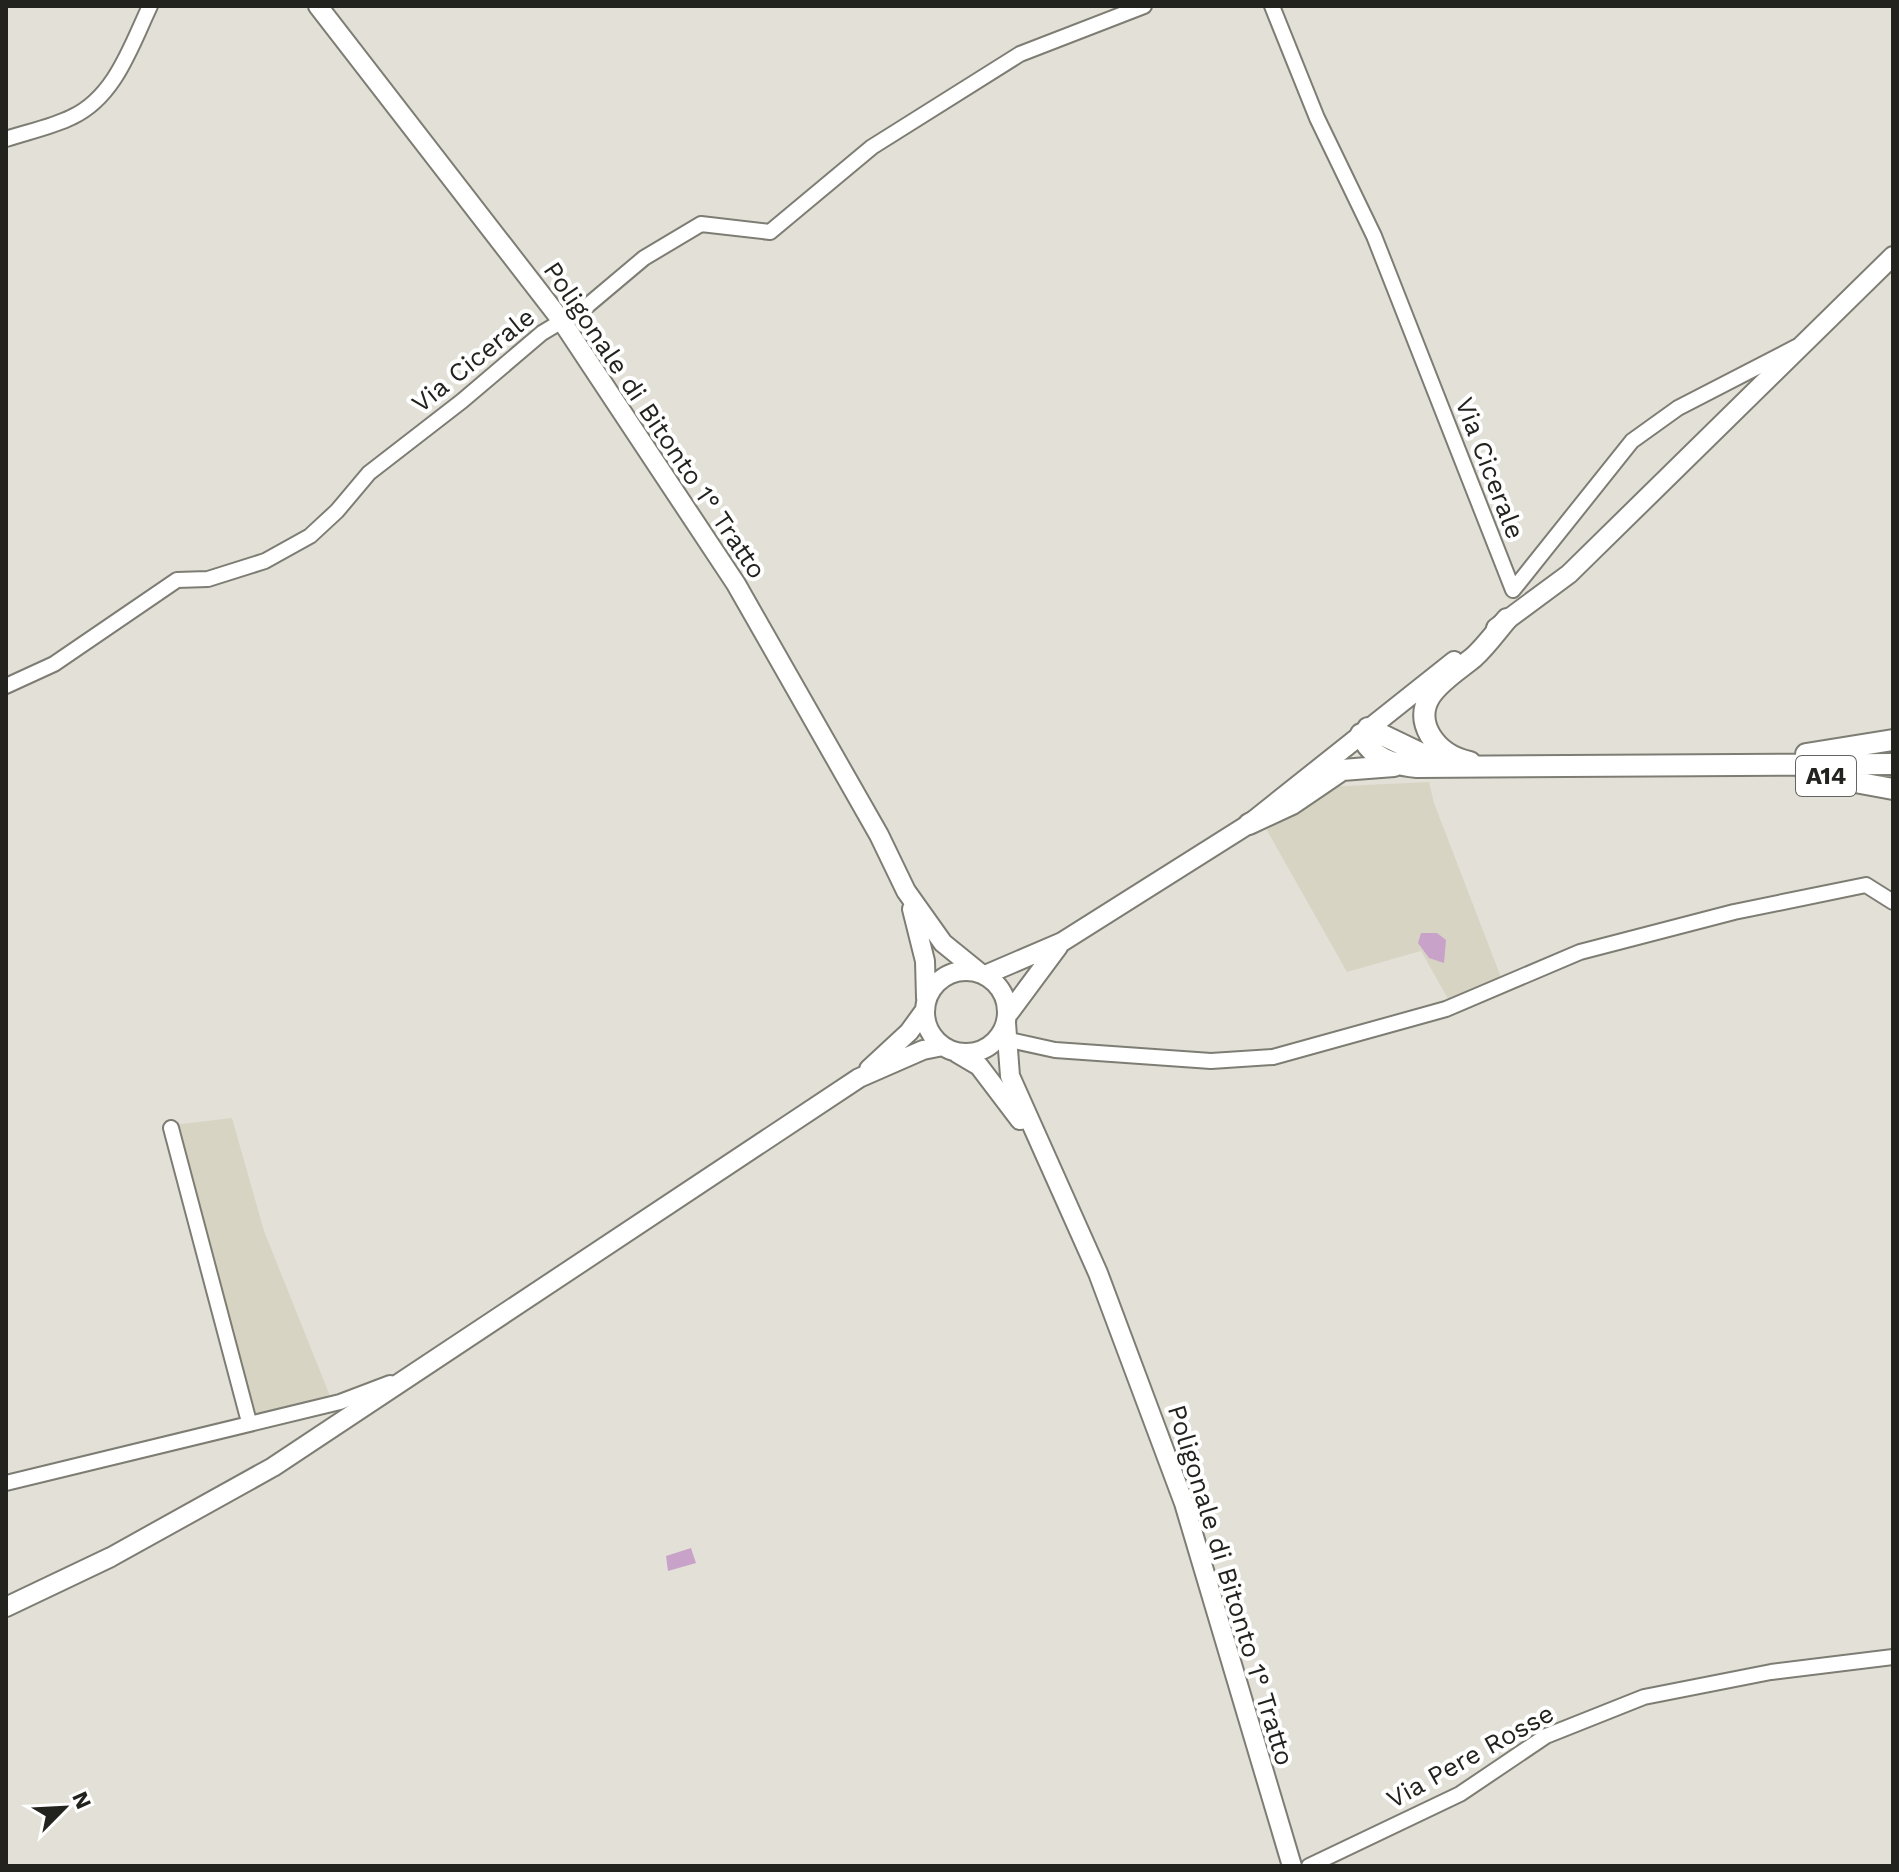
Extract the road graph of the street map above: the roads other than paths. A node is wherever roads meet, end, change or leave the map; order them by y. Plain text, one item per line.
1 (150, 6) edge
2 (318, 6) edge
3 (1144, 6) edge
4 (1272, 6) edge
5 (6, 139) edge
6 (1893, 256) edge
7 (561, 320) junction
8 (1804, 344) junction
9 (1507, 619) junction
10 (6, 686) edge
11 (1364, 731) junction
12 (1893, 740) edge
13 (1460, 760) junction
14 (1759, 764) junction
15 (1893, 764) edge
16 (1486, 765) junction
17 (1404, 766) junction
18 (1893, 789) edge
19 (1249, 824) junction
20 (906, 891) junction
21 (1893, 902) edge
22 (1062, 942) junction
23 (983, 974) junction
24 (925, 1007) junction
25 (1007, 1025) junction
26 (949, 1049) junction
27 (859, 1078) junction
28 (171, 1128) dead end
29 (1039, 1145) junction
30 (413, 1375) junction
31 (249, 1422) junction
32 (6, 1483) edge
33 (6, 1607) edge
34 (1893, 1657) edge
35 (1292, 1866) edge
36 (1309, 1866) edge

1 - 5 street
2 - 7 main road, Poligonale di Bitonto 1° Tratto
3 - 7 street, Via Cicerale
4 - 8 street, Via Cicerale
6 - 8 main road
7 - 10 street, Via Cicerale
7 - 20 main road, Poligonale di Bitonto 1° Tratto
8 - 9 main road
9 - 11 main road
9 - 13 highway
11 - 13 highway
11 - 17 highway
11 - 19 main road
12 - 14 highway, A14
13 - 16 highway
14 - 15 highway, A14
14 - 16 highway, A14
14 - 18 highway, A14
16 - 17 highway
17 - 19 highway
19 - 22 main road
20 - 23 main road
20 - 24 main road
21 - 25 street
22 - 23 main road
22 - 25 main road
23 - 24 main road
23 - 25 main road
24 - 26 main road
24 - 27 main road
25 - 26 main road
25 - 29 main road
26 - 27 main road
26 - 29 main road
27 - 30 main road
28 - 31 street
29 - 35 main road, Poligonale di Bitonto 1° Tratto
30 - 31 street
30 - 33 main road
31 - 32 street
34 - 36 street, Via Pere Rosse

